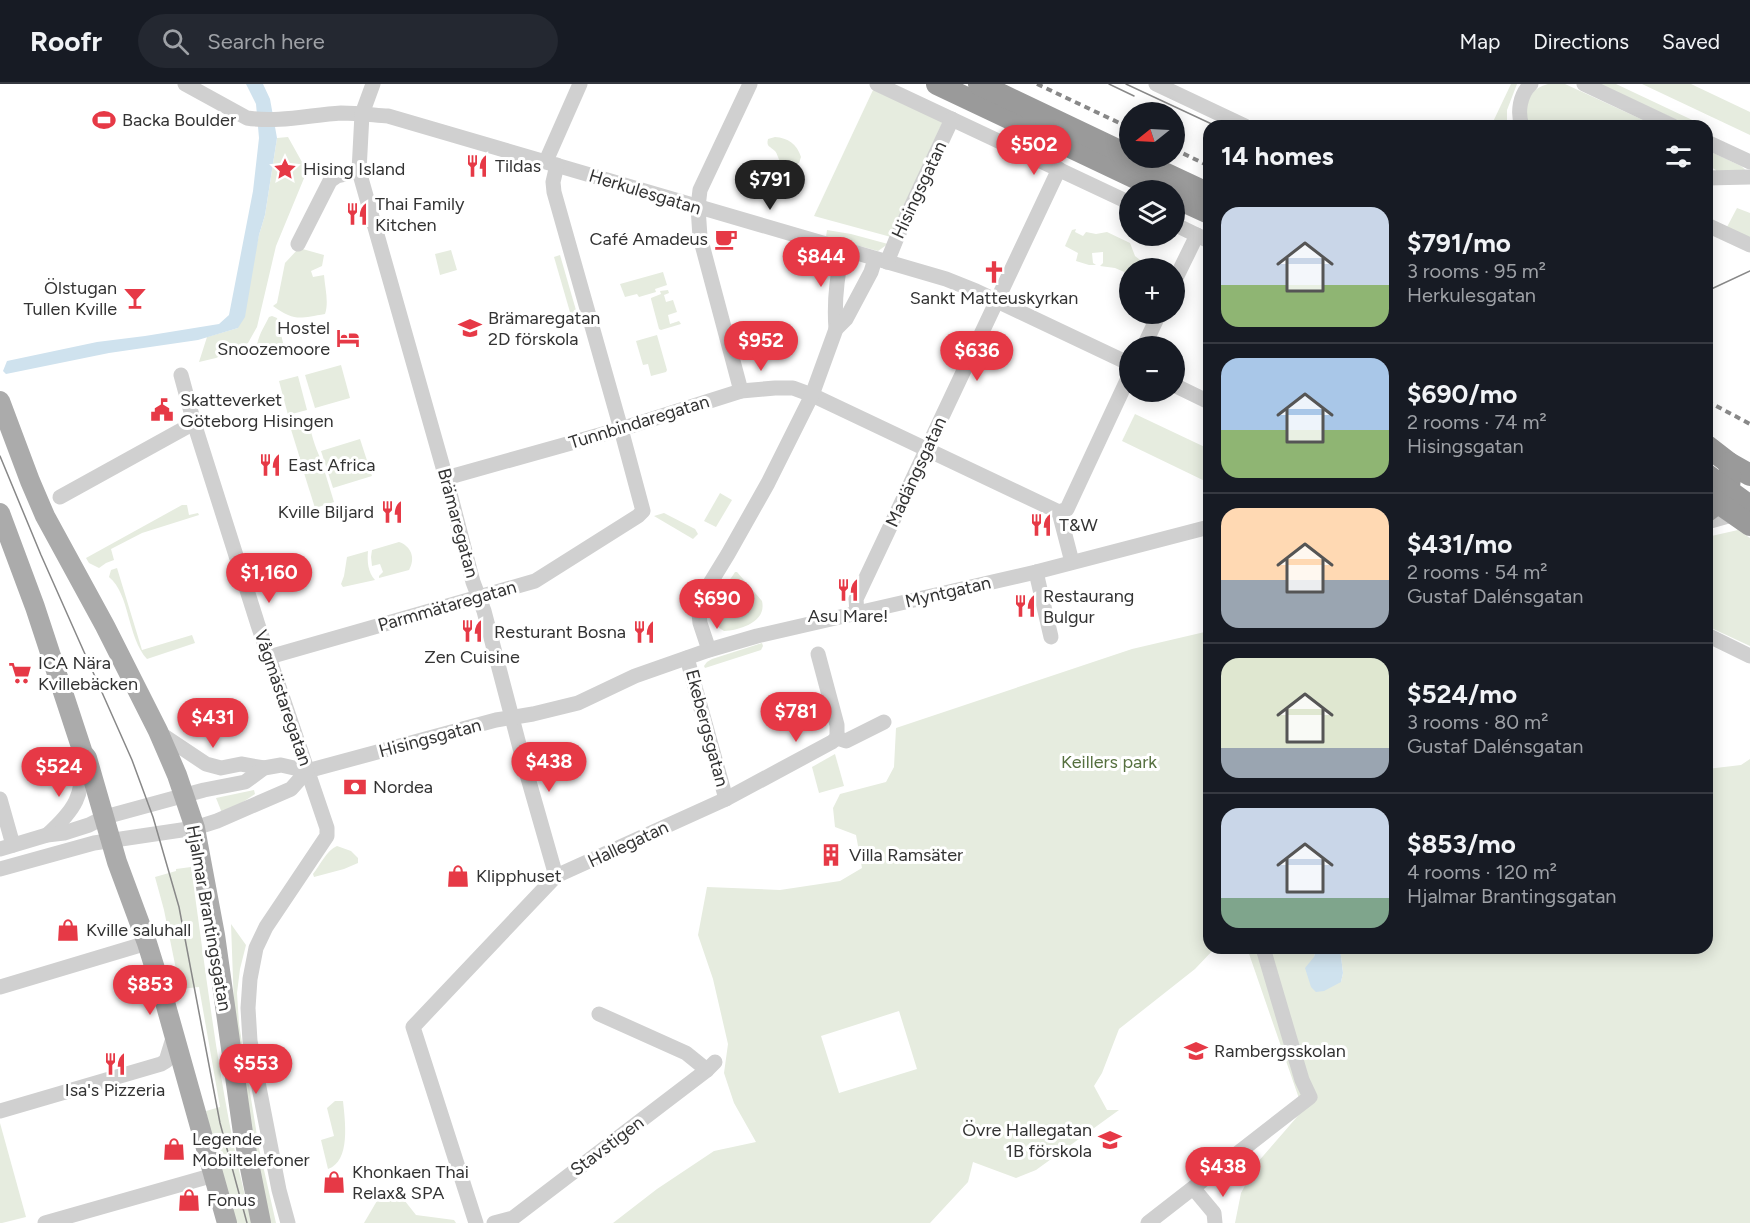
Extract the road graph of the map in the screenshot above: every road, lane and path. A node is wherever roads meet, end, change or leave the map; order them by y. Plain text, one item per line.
1 (185, 84) edge
2 (373, 84) edge
3 (580, 84) edge
4 (750, 84) edge
5 (877, 84) edge
6 (937, 84) edge
7 (979, 84) edge
8 (1156, 84) edge
9 (1531, 84) edge
10 (1584, 84) edge
11 (362, 114) junction
12 (952, 119) junction
13 (1232, 120) edge
14 (1519, 120) edge
15 (1660, 120) edge
16 (1713, 145) edge
17 (1119, 151) edge
18 (1750, 162) edge
19 (551, 163) junction
20 (1154, 168) edge
21 (1059, 169) junction
22 (359, 171) junction
23 (1750, 177) edge
24 (1713, 178) edge
25 (1140, 180) edge
26 (1203, 191) edge
27 (1119, 198) edge
28 (1185, 202) edge
29 (698, 207) junction
30 (1203, 210) edge
31 (1713, 228) edge
32 (1185, 229) edge
33 (1203, 238) edge
34 (298, 244) dead end
35 (1750, 245) edge
36 (843, 250) junction
37 (881, 260) junction
38 (1185, 265) edge
39 (997, 301) junction
40 (836, 329) junction
41 (1119, 359) edge
42 (181, 375) dead end
43 (1185, 390) edge
44 (741, 391) junction
45 (812, 395) junction
46 (1119, 398) edge
47 (1203, 399) edge
48 (0, 401) edge
49 (194, 423) junction
50 (621, 429) junction
51 (927, 450) junction
52 (1713, 451) edge
53 (1729, 463) junction
54 (1750, 475) edge
55 (446, 478) junction
56 (1713, 479) edge
57 (1750, 495) edge
58 (60, 497) dead end
59 (1713, 504) edge
60 (1713, 506) edge
61 (1750, 507) edge
62 (1713, 509) edge
63 (1713, 509) edge
64 (1059, 512) junction
65 (0, 513) edge
66 (1750, 525) edge
67 (1203, 529) edge
68 (1072, 562) junction
69 (1036, 572) junction
70 (479, 597) junction
71 (857, 613) junction
72 (1051, 637) dead end
73 (1713, 638) edge
74 (709, 650) junction
75 (818, 654) dead end
76 (1750, 656) edge
77 (268, 657) junction
78 (687, 658) junction
79 (512, 717) junction
80 (884, 722) dead end
81 (158, 731) junction
82 (837, 738) junction
83 (83, 753) junction
84 (264, 768) junction
85 (307, 771) junction
86 (184, 796) junction
87 (0, 799) edge
88 (726, 799) junction
89 (105, 817) junction
90 (195, 828) junction
91 (47, 835) junction
92 (111, 840) junction
93 (6, 847) edge
94 (0, 869) edge
95 (556, 876) junction
96 (147, 943) junction
97 (1265, 954) edge
98 (0, 987) edge
99 (599, 1014) dead end
100 (174, 1035) junction
101 (0, 1111) edge
102 (214, 1175) junction
103 (1194, 1188) junction
104 (45, 1223) edge
105 (227, 1223) edge
106 (261, 1223) edge
107 (288, 1223) edge
108 (476, 1223) edge
109 (495, 1223) edge
110 (1148, 1223) edge
111 (1215, 1223) edge

1 - 11 street, Herkulesgatan
2 - 11 street, Brämaregatan
3 - 19 street
4 - 29 street
5 - 12 street
6 - 25 highway
7 - 17 highway
8 - 13 street
9 - 14 street
10 - 15 street
11 - 19 street, Herkulesgatan
11 - 22 street, Brämaregatan
12 - 21 street
12 - 37 street, Hisingsgatan
16 - 18 street
19 - 29 street, Herkulesgatan
19 - 50 street
20 - 26 highway
21 - 27 street
21 - 39 street, Madängsgatan
22 - 34 street
22 - 55 street, Brämaregatan
23 - 24 street
28 - 30 highway
29 - 36 street, Herkulesgatan
29 - 44 street
31 - 35 street
32 - 33 street
33 - 38 street
36 - 37 street, Herkulesgatan
36 - 40 street, Hisingsgatan
37 - 39 street, Herkulesgatan
37 - 40 street, Hisingsgatan
39 - 41 street, Herkulesgatan
39 - 51 street, Madängsgatan
40 - 45 street, Hisingsgatan
42 - 49 street, Vågmästaregatan
43 - 47 street
44 - 45 street, Tunnbindaregatan
44 - 50 street, Tunnbindaregatan
45 - 51 street, Tunnbindaregatan
45 - 74 street, Hisingsgatan
46 - 64 street
48 - 81 main road, Hjalmar Brantingsgatan
49 - 58 street
49 - 77 street, Vågmästaregatan
50 - 55 street, Tunnbindaregatan
50 - 70 street, Parmmätaregatan
51 - 64 street, Tunnbindaregatan
51 - 71 street, Madängsgatan
52 - 53 highway
53 - 54 highway
53 - 59 highway
55 - 70 street, Brämaregatan
56 - 61 highway, bridge
57 - 60 street
61 - 62 street
63 - 66 highway, bridge
64 - 68 street
65 - 83 main road
67 - 68 street, Myntgatan
68 - 69 street, Myntgatan
69 - 71 street, Myntgatan
69 - 72 street
70 - 77 street, Parmmätaregatan
70 - 79 street, Brämaregatan
71 - 74 street, Myntgatan
73 - 76 street
74 - 78 street, Myntgatan
75 - 82 street
77 - 85 street, Vågmästaregatan
78 - 79 street, Hisingsgatan
78 - 88 street, Ekebergsgatan
79 - 85 street, Hisingsgatan
79 - 95 street, Brämaregatan
80 - 82 street, Hallegatan
81 - 84 street
81 - 86 main road, Hjalmar Brantingsgatan
82 - 88 street, Hallegatan
83 - 89 main road
83 - 91 street
84 - 85 street
84 - 86 street
85 - 90 street
85 - 107 street, Vågmästaregatan
86 - 89 street
86 - 90 main road, Hjalmar Brantingsgatan
87 - 93 street
88 - 95 street, Hallegatan
89 - 91 street
89 - 92 main road
90 - 92 street
90 - 106 main road, Hjalmar Brantingsgatan
91 - 93 street
92 - 94 street
92 - 96 main road
95 - 108 street, Hallegatan
96 - 98 street
96 - 100 main road
97 - 103 street
99 - 109 street, Stavstigen
100 - 101 street
100 - 102 main road
102 - 104 street
102 - 105 main road
103 - 110 street
103 - 111 street

